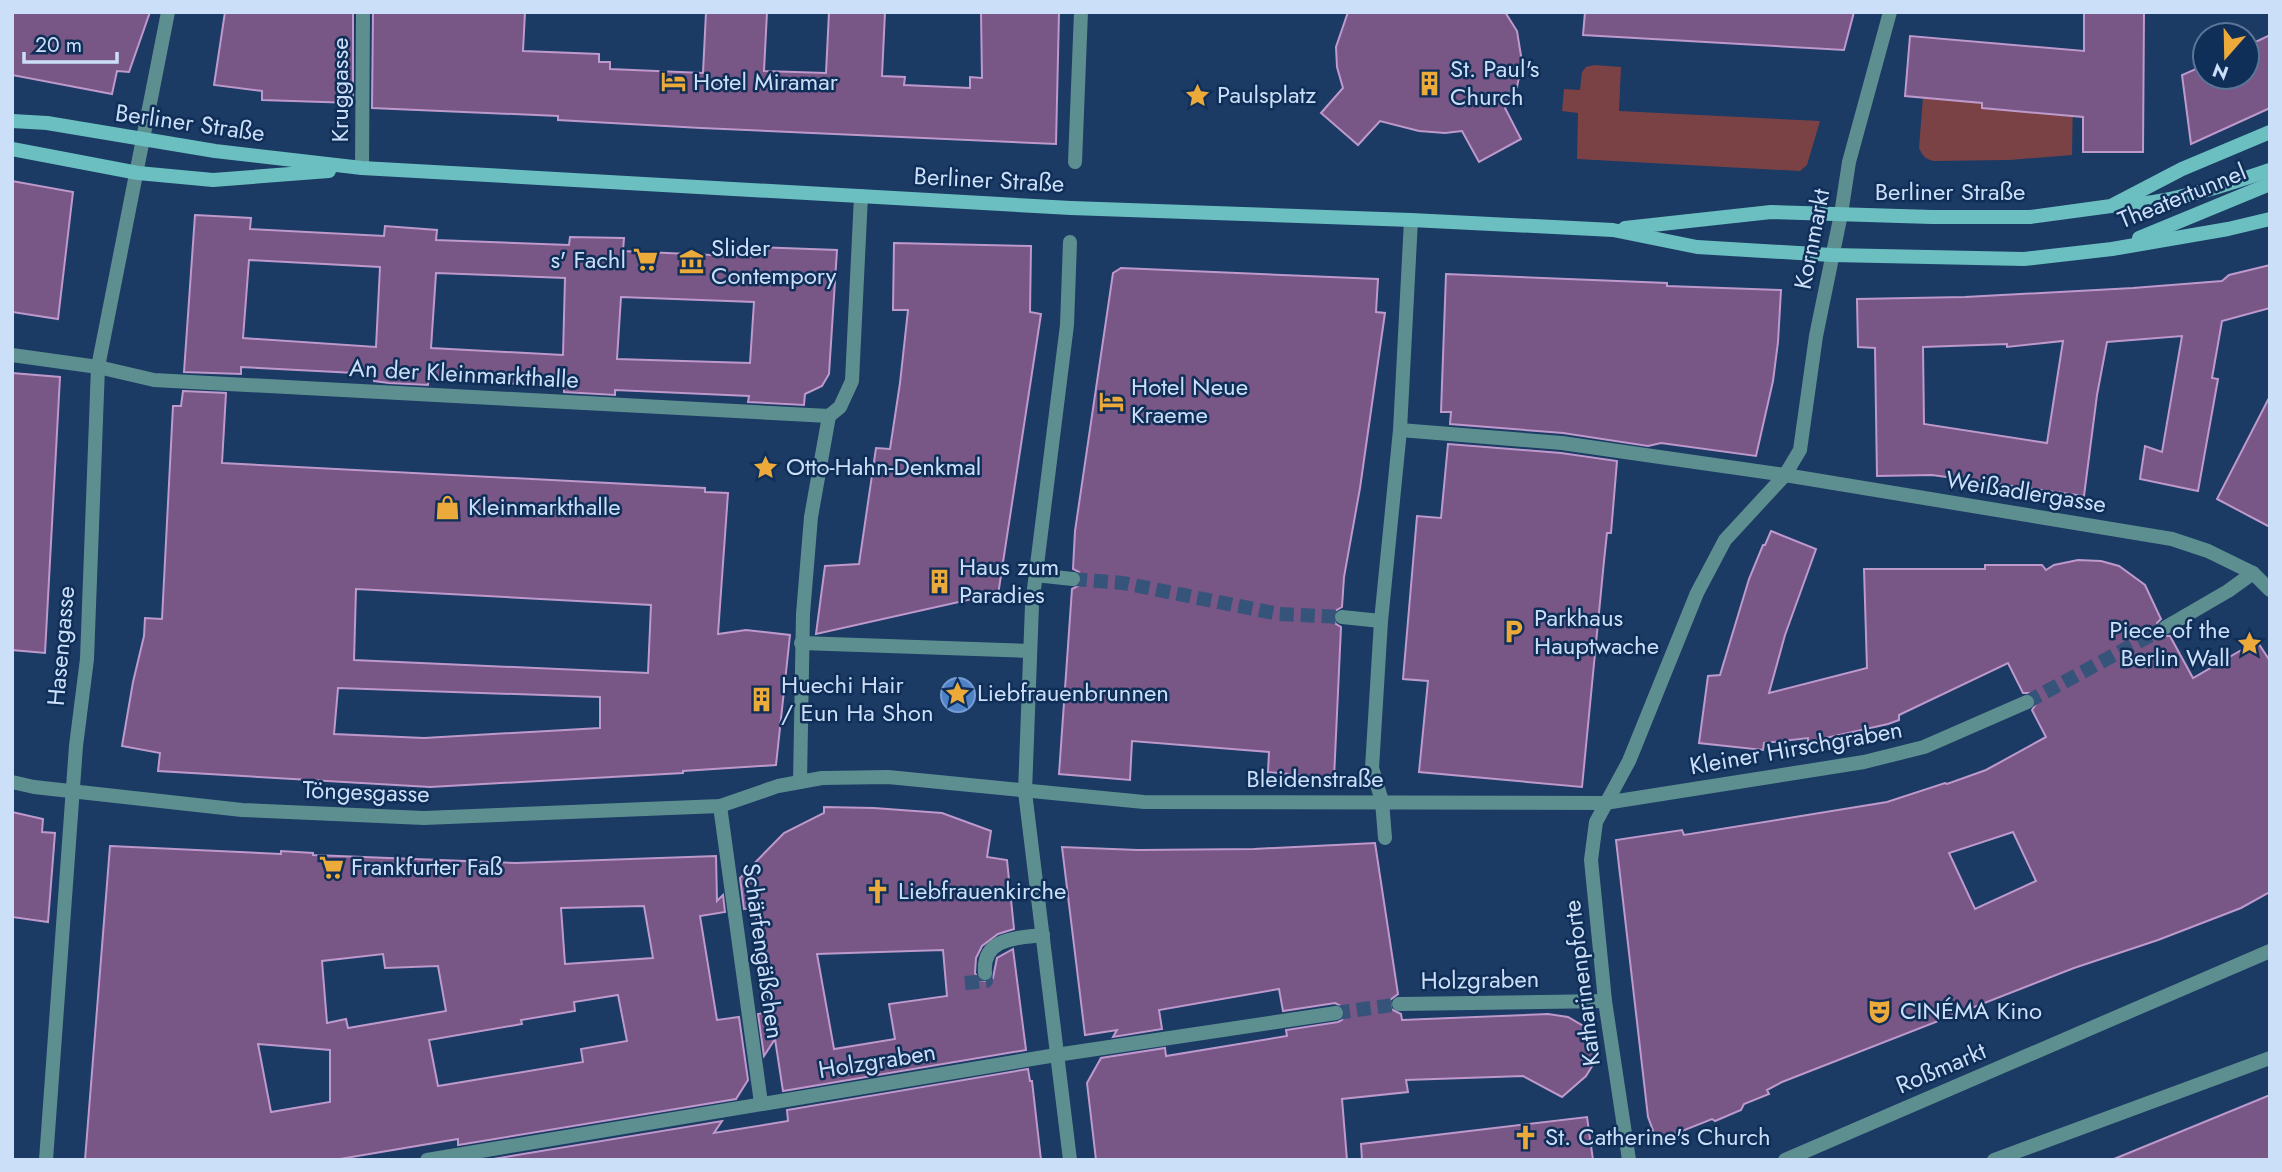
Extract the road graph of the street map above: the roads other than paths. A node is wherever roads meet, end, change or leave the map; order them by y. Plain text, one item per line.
1 (168, 12) edge
2 (363, 12) edge
3 (1081, 12) edge
4 (1890, 12) edge
5 (12, 121) edge
6 (2270, 132) edge
7 (144, 141) junction
8 (12, 149) edge
9 (1075, 162) dead end
10 (362, 168) junction
11 (2270, 170) edge
12 (138, 173) junction
13 (2270, 184) edge
14 (862, 196) junction
15 (2111, 206) junction
16 (1841, 215) junction
17 (2270, 219) edge
18 (1411, 220) junction
19 (1613, 230) junction
20 (1070, 242) dead end
21 (2112, 249) junction
22 (1832, 255) junction
23 (12, 355) edge
24 (98, 367) junction
25 (834, 411) junction
26 (1400, 429) junction
27 (1785, 475) junction
28 (2253, 573) junction
29 (1035, 575) junction
30 (1073, 579) tunnel mouth
31 (2270, 590) edge
32 (1342, 617) tunnel mouth
33 (1381, 621) junction
34 (2166, 627) tunnel mouth
35 (802, 639) junction
36 (1030, 651) junction
37 (2028, 702) tunnel mouth
38 (12, 782) edge
39 (800, 782) junction
40 (73, 792) junction
41 (1025, 792) junction
42 (1382, 801) junction
43 (1605, 803) junction
44 (720, 806) junction
45 (1385, 838) dead end
46 (1043, 935) junction
47 (2270, 951) edge
48 (985, 973) tunnel mouth
49 (1605, 1001) junction
50 (1399, 1004) tunnel mouth
51 (1336, 1013) tunnel mouth
52 (1056, 1055) junction
53 (2270, 1058) edge
54 (761, 1103) junction
55 (46, 1160) edge
56 (427, 1160) edge
57 (1070, 1160) edge
58 (1629, 1160) edge
59 (1785, 1160) edge
60 (1994, 1160) edge

1 - 7 street, Hasengasse
2 - 10 street, Kruggasse
3 - 9 street
4 - 16 street, Kornmarkt
5 - 7 main road, Berliner Straße
6 - 15 main road, Berliner Straße
7 - 10 main road, Berliner Straße
7 - 12 street, Hasengasse
8 - 12 main road, Berliner Straße
10 - 12 main road, Berliner Straße
10 - 14 main road, Berliner Straße
11 - 15 main road, Theatertunnel
12 - 24 street, Hasengasse
13 - 21 main road, Theatertunnel
14 - 18 main road, Berliner Straße
14 - 25 street
15 - 16 main road, Berliner Straße
16 - 19 main road, Berliner Straße
16 - 22 street, Kornmarkt
17 - 21 main road, Berliner Straße
18 - 19 main road, Berliner Straße
18 - 26 street
19 - 22 main road, Berliner Straße
20 - 29 street
21 - 22 main road, Berliner Straße
22 - 27 street, Kornmarkt
23 - 24 street, An der Kleinmarkthalle
24 - 25 street, An der Kleinmarkthalle
24 - 40 street, Hasengasse
25 - 35 street
26 - 27 street
26 - 33 street
27 - 28 street, Weißadlergasse
27 - 43 street, Kornmarkt
28 - 31 street, Weißadlergasse
28 - 34 street
29 - 30 street
29 - 36 street
32 - 33 street
33 - 42 street
35 - 36 street
35 - 39 street
36 - 41 street
37 - 43 street, Kleiner Hirschgraben
38 - 40 street, Töngesgasse
39 - 41 street, Bleidenstraße
39 - 44 street, Töngesgasse
40 - 44 street, Töngesgasse
40 - 55 street, Hasengasse
41 - 42 street, Bleidenstraße
41 - 46 street
42 - 43 street, Bleidenstraße
42 - 45 street
43 - 49 street, Katharinenpforte
44 - 54 street, Schärfengäßchen
46 - 48 street
46 - 52 street
47 - 59 street, Roßmarkt
49 - 50 street, Holzgraben
49 - 58 street, Katharinenpforte
51 - 52 street, Holzgraben
52 - 54 street, Holzgraben
52 - 57 street
53 - 60 street
54 - 56 street, Holzgraben

